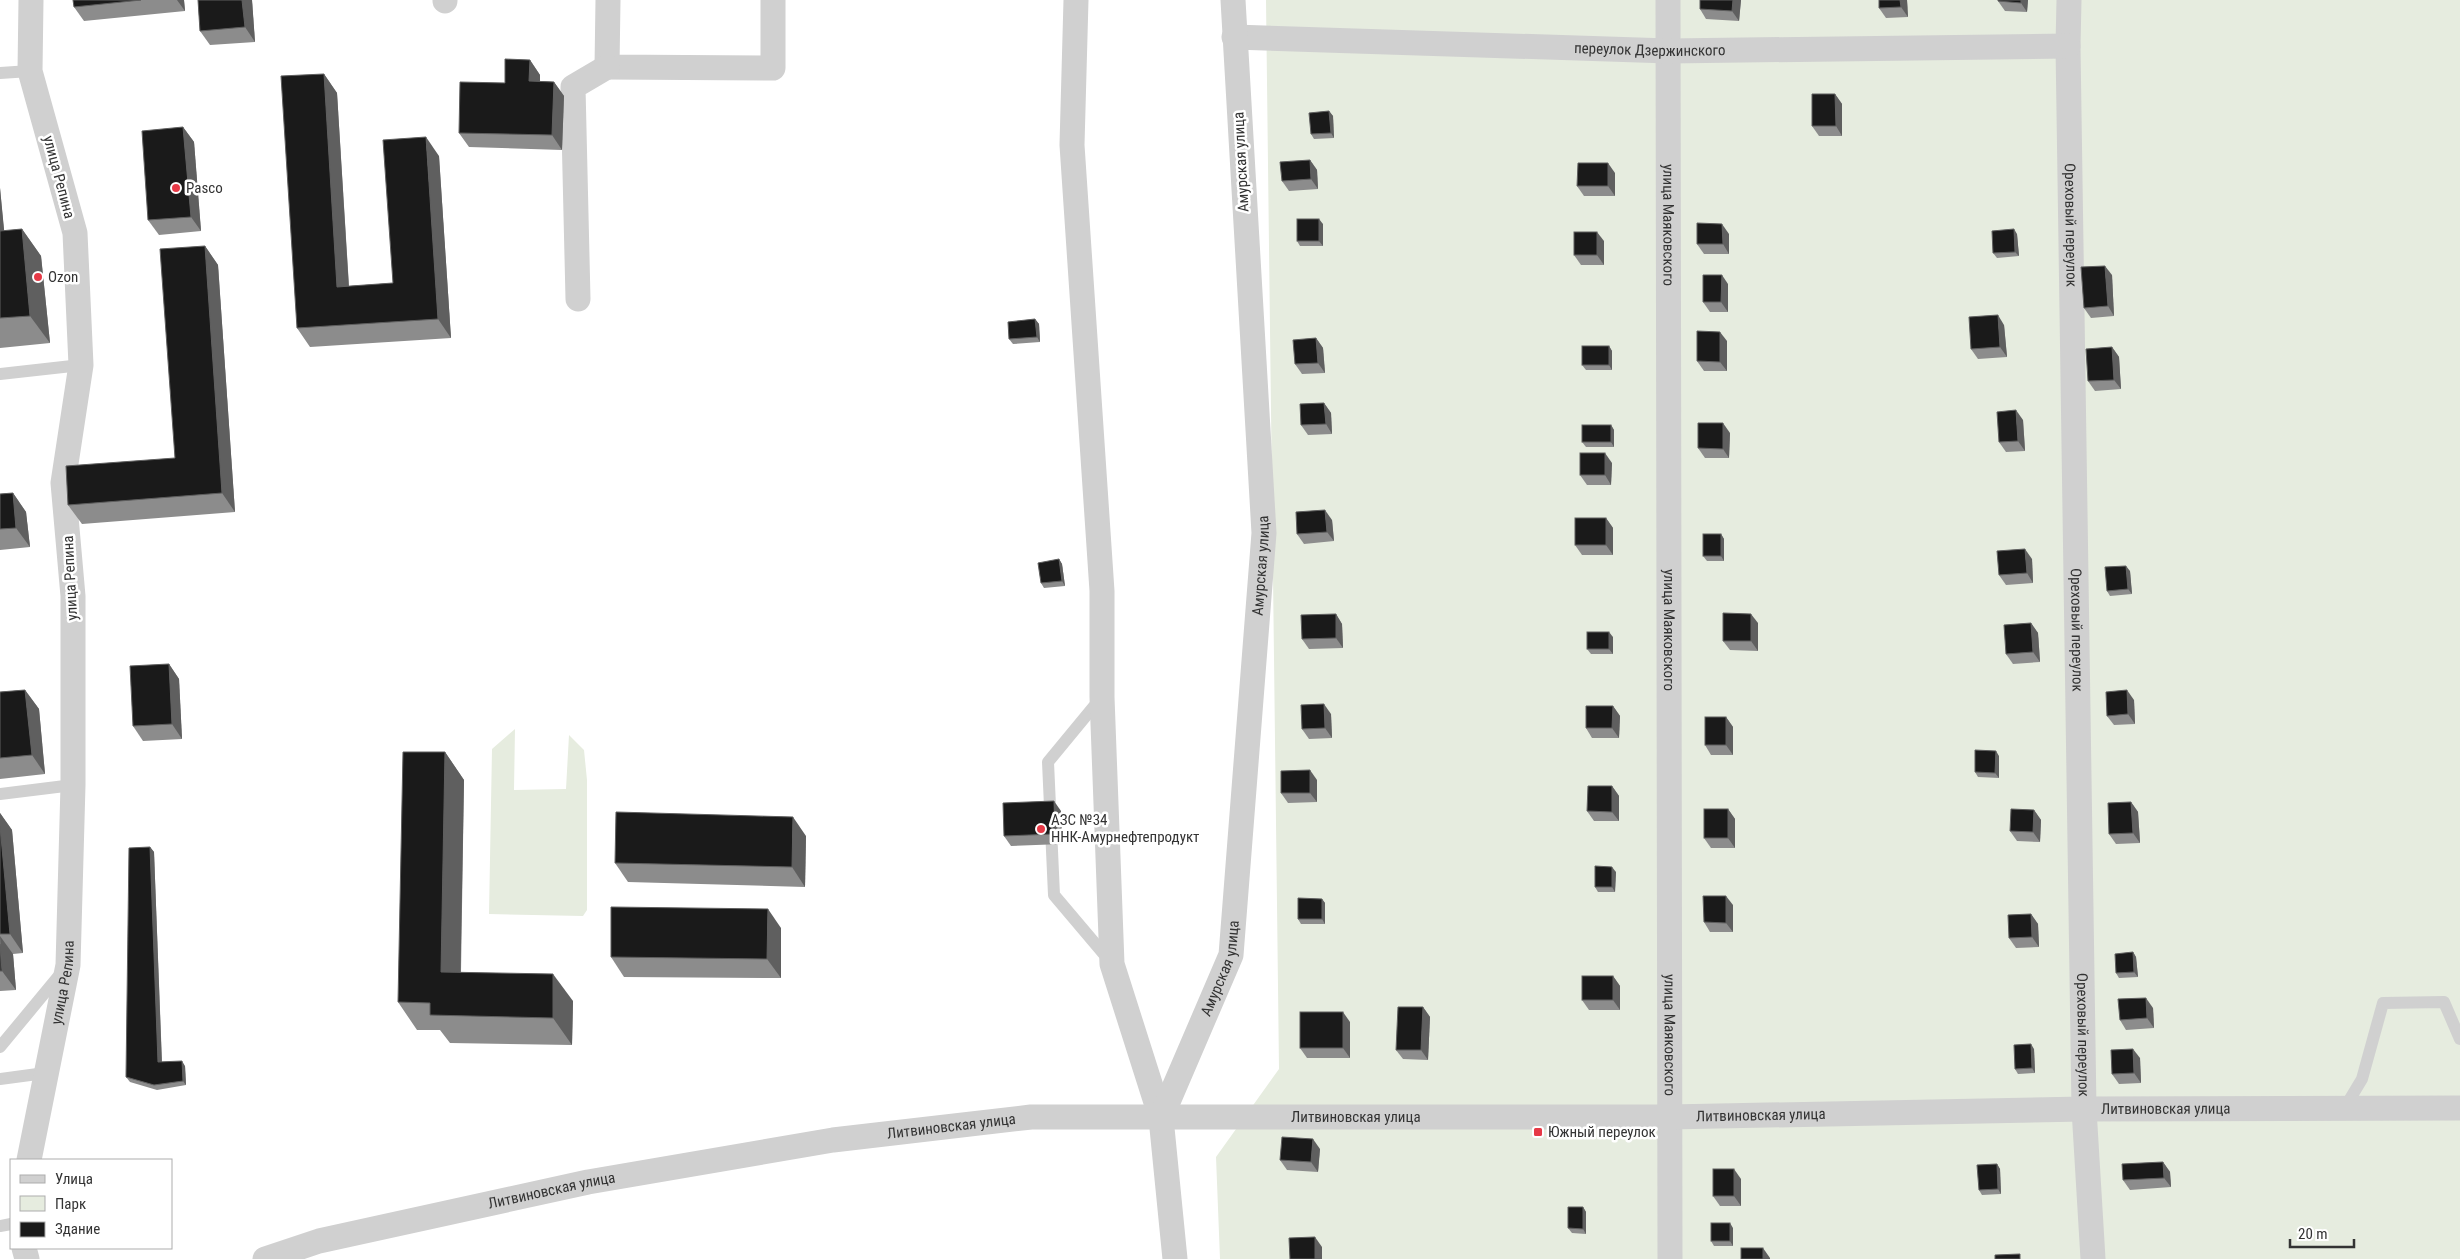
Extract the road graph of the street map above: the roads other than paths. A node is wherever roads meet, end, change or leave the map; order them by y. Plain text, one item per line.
1 (32, 0) edge
2 (608, 0) edge
3 (772, 0) edge
4 (1076, 0) edge
5 (1233, 0) edge
6 (1668, 0) edge
7 (2069, 0) edge
8 (1234, 37) junction
9 (2068, 46) junction
10 (1669, 51) junction
11 (607, 67) junction
12 (30, 71) junction
13 (0, 73) edge
14 (578, 299) dead end
15 (81, 365) junction
16 (0, 374) edge
17 (1102, 697) junction
18 (73, 785) junction
19 (0, 794) edge
20 (1112, 964) junction
21 (68, 965) junction
22 (2460, 1039) edge
23 (0, 1047) edge
24 (45, 1074) junction
25 (0, 1079) edge
26 (2460, 1108) edge
27 (2084, 1109) junction
28 (2343, 1109) junction
29 (1161, 1118) junction
30 (1669, 1118) junction
31 (29, 1159) edge
32 (265, 1259) edge
33 (1175, 1259) edge
34 (1670, 1259) edge
35 (2093, 1259) edge

1 - 12 street, улица Репина
2 - 11 street
3 - 11 street
4 - 17 street, Амурская улица
5 - 8 street, Амурская улица
6 - 10 street, улица Маяковского
7 - 9 street, Ореховый переулок
8 - 10 street, переулок Дзержинского
8 - 29 street, Амурская улица
9 - 10 street, переулок Дзержинского
9 - 27 street, Ореховый переулок
10 - 30 street, улица Маяковского
11 - 14 street
12 - 13 lane
12 - 15 street, улица Репина
15 - 16 lane
15 - 18 street, улица Репина
17 - 20 street, Амурская улица
17 - 20 lane
18 - 19 lane
18 - 21 street, улица Репина
20 - 29 street, Амурская улица
21 - 23 lane
21 - 24 street, улица Репина
22 - 28 lane
24 - 25 lane
24 - 31 street, улица Репина
26 - 28 street, Литвиновская улица
27 - 28 street, Литвиновская улица
27 - 30 street, Литвиновская улица
27 - 35 street, Ореховый переулок
29 - 30 street, Литвиновская улица
29 - 32 street, Литвиновская улица
29 - 33 street, Амурская улица
30 - 34 street, улица Маяковского

